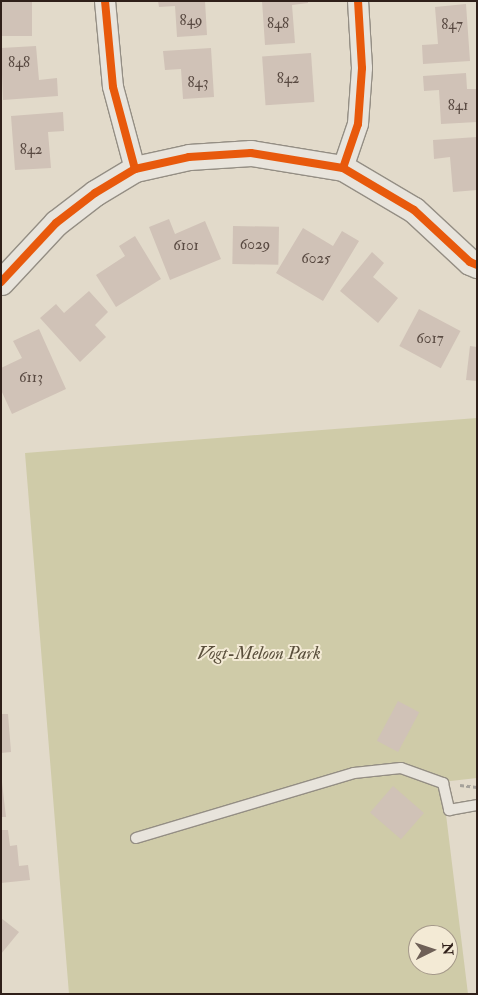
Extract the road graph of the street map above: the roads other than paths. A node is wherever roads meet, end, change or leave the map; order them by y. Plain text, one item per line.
1 (105, 1) edge
2 (358, 1) edge
3 (343, 168) junction
4 (135, 169) junction
5 (477, 265) edge
6 (1, 282) edge
7 (477, 806) edge
8 (136, 838) dead end

1 - 4 street
2 - 3 street
3 - 4 street
3 - 5 street
4 - 6 street
7 - 8 lane

